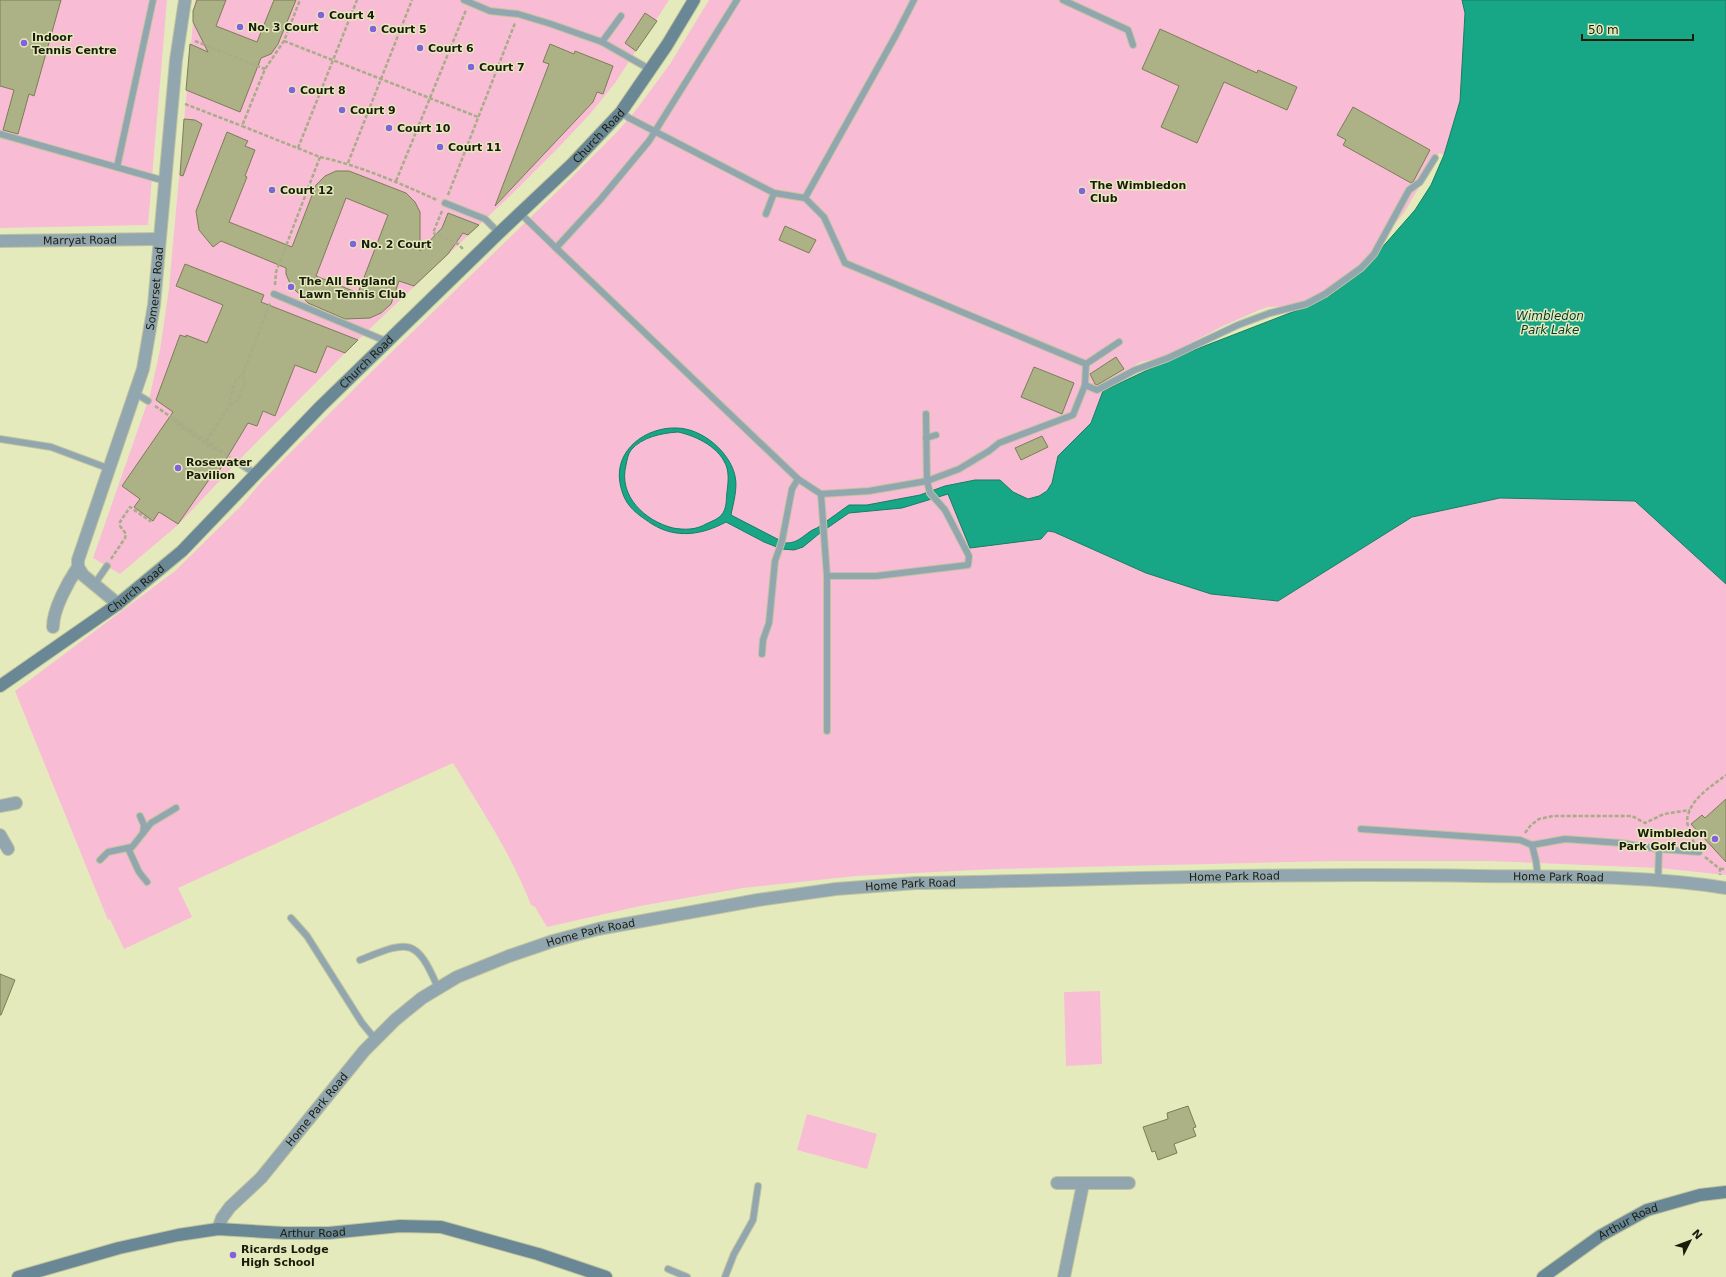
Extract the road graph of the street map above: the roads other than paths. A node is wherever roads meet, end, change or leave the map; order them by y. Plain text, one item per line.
1 (153, 0) edge
2 (185, 0) edge
3 (694, 0) edge
4 (737, 0) edge
5 (914, 0) edge
6 (1063, 0) edge
7 (467, 1) edge
8 (621, 16) dead end
9 (602, 42) junction
10 (1133, 44) dead end
11 (651, 70) junction
12 (621, 112) junction
13 (655, 132) junction
14 (0, 134) edge
15 (1435, 158) dead end
16 (117, 167) junction
17 (165, 181) junction
18 (774, 193) junction
19 (805, 198) junction
20 (445, 204) road end
21 (520, 213) junction
22 (766, 214) dead end
23 (499, 233) junction
24 (159, 239) junction
25 (0, 241) edge
26 (556, 248) junction
27 (274, 294) road end
28 (388, 342) junction
29 (1119, 342) dead end
30 (1086, 364) junction
31 (1085, 385) junction
32 (135, 393) junction
33 (148, 401) road end
34 (926, 414) dead end
35 (936, 435) dead end
36 (926, 438) junction
37 (0, 439) edge
38 (238, 462) road end
39 (110, 469) junction
40 (256, 474) junction
41 (798, 478) junction
42 (927, 482) junction
43 (821, 494) junction
44 (106, 566) road end
45 (78, 567) junction
46 (827, 576) junction
47 (94, 585) junction
48 (118, 604) junction
49 (53, 627) dead end
50 (762, 654) dead end
51 (0, 686) edge
52 (827, 731) dead end
53 (16, 803) dead end
54 (0, 806) edge
55 (176, 808) dead end
56 (140, 816) dead end
57 (1361, 829) dead end
58 (143, 833) junction
59 (0, 835) edge
60 (1532, 845) junction
61 (128, 848) junction
62 (8, 849) dead end
63 (1659, 849) junction
64 (1699, 852) road end
65 (100, 860) dead end
66 (1538, 877) junction
67 (1658, 880) junction
68 (147, 882) dead end
69 (1722, 888) edge
70 (291, 918) dead end
71 (360, 960) dead end
72 (438, 988) junction
73 (376, 1040) junction
74 (1057, 1183) dead end
75 (1129, 1183) dead end
76 (1083, 1184) junction
77 (758, 1186) dead end
78 (1726, 1192) edge
79 (218, 1229) junction
80 (668, 1269) dead end
81 (18, 1277) edge
82 (606, 1277) edge
83 (687, 1277) edge
84 (725, 1277) edge
85 (1064, 1277) edge
86 (1543, 1277) edge

1 - 16 lane
2 - 17 street, Somerset Road
3 - 11 street, Church Road
4 - 13 lane
5 - 19 lane
6 - 10 lane
7 - 9 lane
8 - 9 lane
9 - 11 lane
11 - 12 street, Church Road
12 - 13 lane
12 - 21 street, Church Road
13 - 18 lane
13 - 26 lane
14 - 16 lane
15 - 31 lane
16 - 17 lane
17 - 24 street, Somerset Road
18 - 19 lane
18 - 22 lane
19 - 30 lane
20 - 23 lane
21 - 23 street, Church Road
21 - 26 lane
23 - 28 street, Church Road
24 - 25 street, Marryat Road
24 - 32 street, Somerset Road
26 - 41 lane
27 - 28 lane
28 - 40 street, Church Road
29 - 30 lane
30 - 31 lane
31 - 42 lane
32 - 33 lane
32 - 39 street, Somerset Road
34 - 36 lane
35 - 36 lane
36 - 42 lane
37 - 39 lane
38 - 40 lane
39 - 45 street, Somerset Road
40 - 48 street, Church Road
41 - 43 lane
41 - 50 lane
42 - 43 lane
42 - 46 lane
43 - 46 lane
44 - 47 lane
45 - 47 street
45 - 49 street, Somerset Road
46 - 52 lane
47 - 48 street
48 - 51 street, Church Road
53 - 54 street
55 - 58 lane
56 - 58 lane
57 - 60 lane
58 - 61 lane
59 - 62 street
60 - 63 lane
60 - 66 lane
61 - 65 lane
61 - 68 lane
63 - 64 lane
63 - 67 lane
66 - 67 street, Home Park Road
66 - 72 street, Home Park Road
67 - 69 street, Home Park Road
70 - 73 lane
71 - 72 lane
72 - 73 street, Home Park Road
73 - 79 street, Home Park Road
74 - 76 street
75 - 76 street
76 - 85 street
77 - 84 lane
78 - 86 street, Arthur Road
79 - 81 street, Arthur Road
79 - 82 street, Arthur Road
80 - 83 lane

